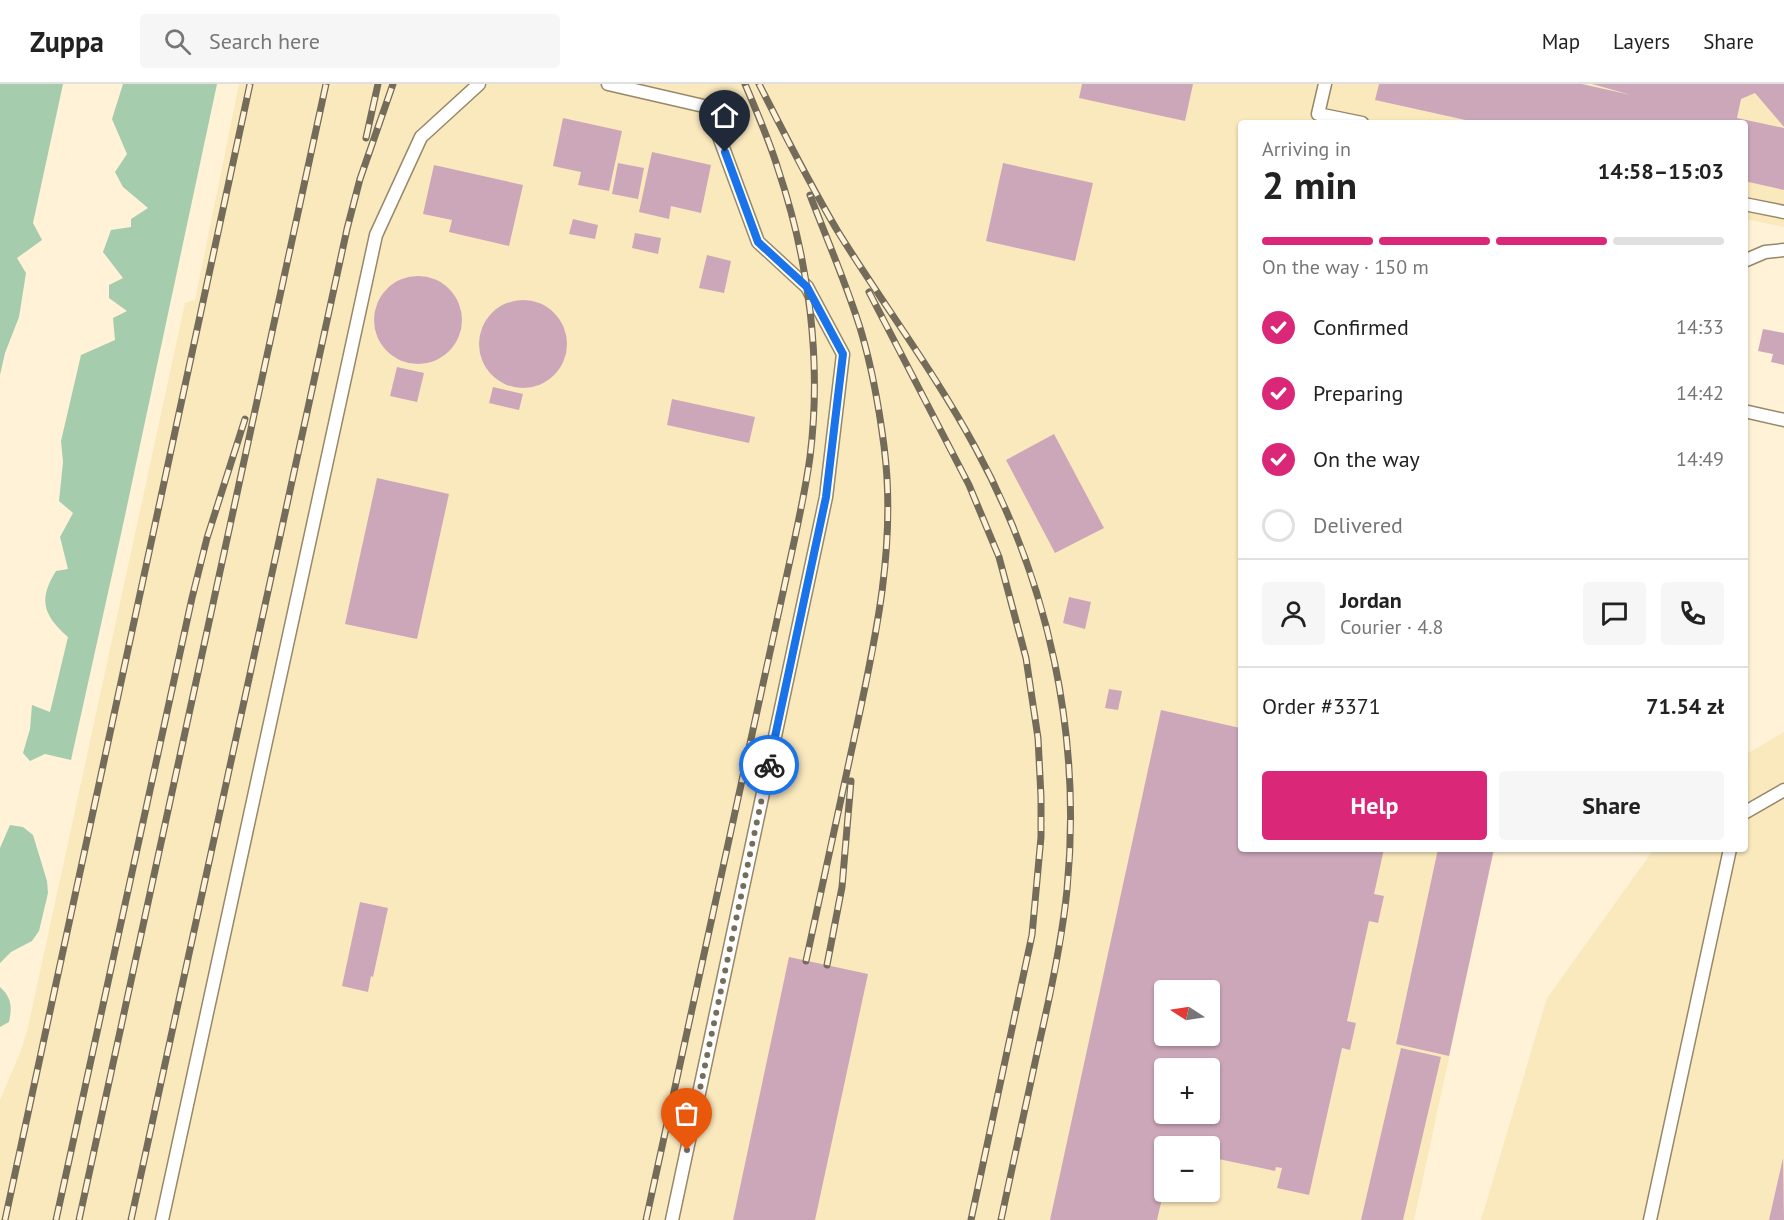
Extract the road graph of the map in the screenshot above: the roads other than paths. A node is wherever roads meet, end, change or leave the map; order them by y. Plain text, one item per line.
1 (479, 84) edge
2 (608, 84) edge
3 (1325, 84) edge
4 (1347, 120) edge
5 (1748, 205) edge
6 (1784, 212) edge
7 (1784, 250) edge
8 (1748, 259) edge
9 (1748, 412) edge
10 (1784, 420) edge
11 (1784, 790) edge
12 (1748, 811) edge
13 (1729, 852) edge
14 (162, 1220) edge
15 (672, 1220) edge
16 (1650, 1220) edge

1 - 14 lane
2 - 15 lane
3 - 4 lane
5 - 6 lane
7 - 8 lane
9 - 10 lane
11 - 12 lane
13 - 16 lane

